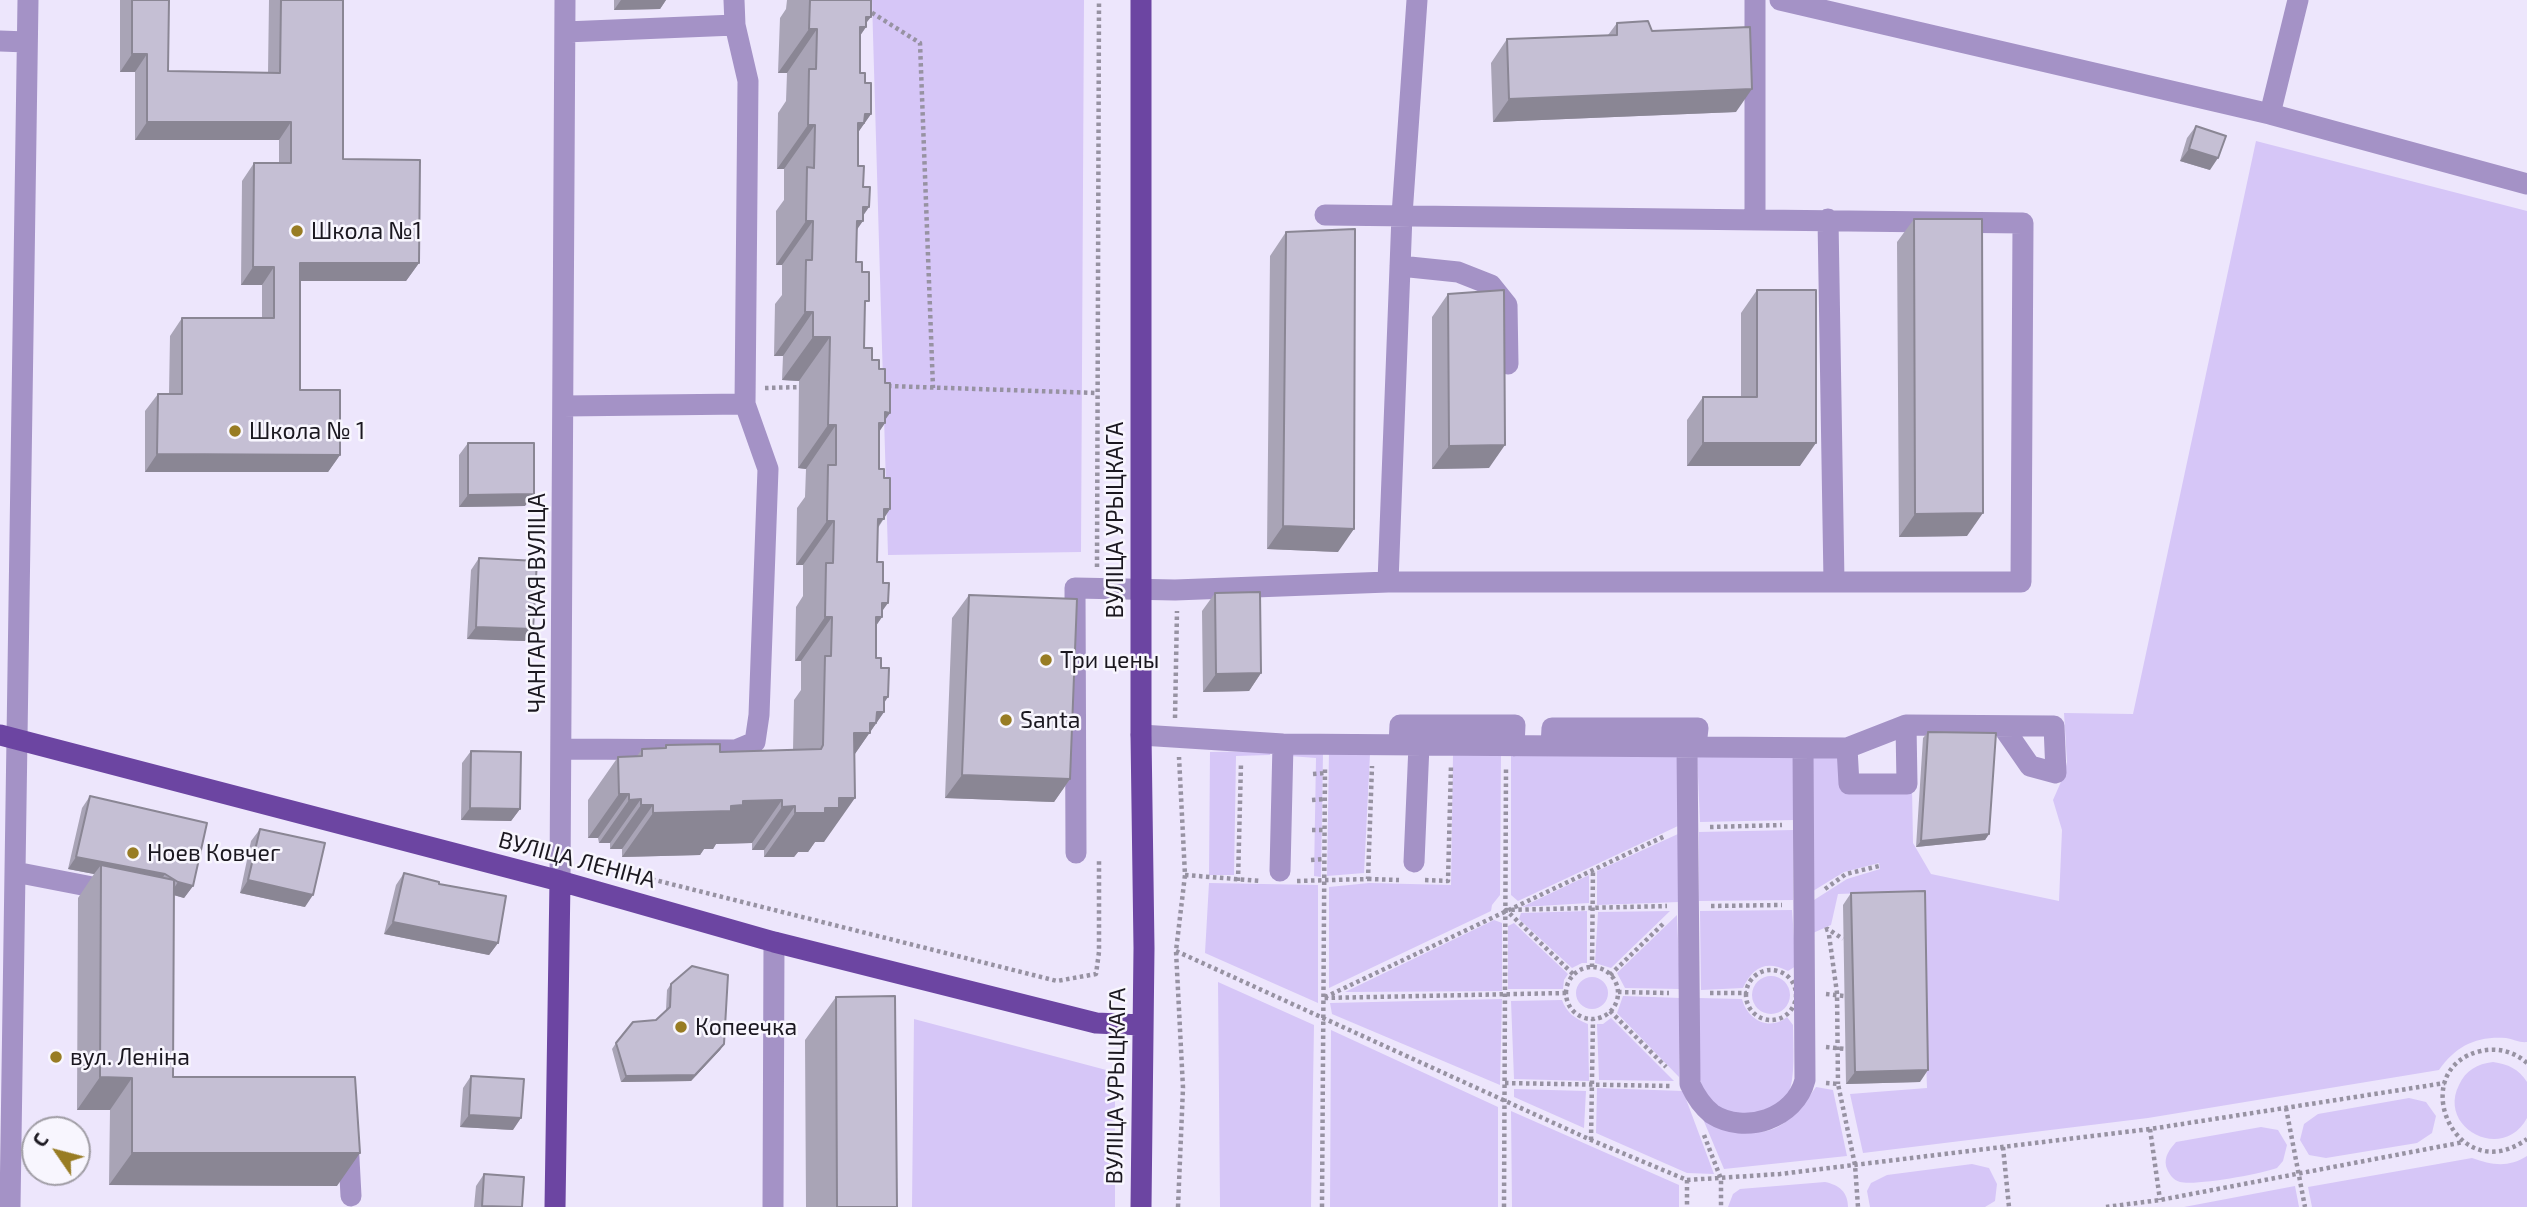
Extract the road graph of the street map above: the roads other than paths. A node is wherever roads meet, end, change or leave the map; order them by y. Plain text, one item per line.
1 (28, 0) edge
2 (565, 0) edge
3 (734, 0) edge
4 (1141, 0) edge
5 (1417, 0) edge
6 (1755, 0) edge
7 (1780, 0) edge
8 (2298, 0) edge
9 (735, 25) junction
10 (565, 32) junction
11 (0, 41) edge
12 (27, 42) junction
13 (2270, 114) junction
14 (2527, 184) edge
15 (1325, 215) dead end
16 (1402, 215) junction
17 (1755, 218) junction
18 (1828, 219) junction
19 (1400, 266) junction
20 (1508, 363) dead end
21 (745, 396) junction
22 (563, 406) junction
23 (1388, 582) junction
24 (1834, 582) junction
25 (1141, 589) junction
26 (1906, 725) junction
27 (2003, 727) dead end
28 (1141, 735) junction
29 (9, 738) edge
30 (1283, 744) junction
31 (1691, 746) junction
32 (1803, 748) junction
33 (1847, 748) junction
34 (562, 749) junction
35 (1412, 749) junction
36 (1076, 853) dead end
37 (10, 860) edge
38 (1415, 874) road end
39 (1280, 878) road end
40 (560, 881) junction
41 (129, 894) edge
42 (774, 942) junction
43 (1142, 1025) junction
44 (346, 1117) edge
45 (351, 1196) dead end
46 (10, 1207) edge
47 (555, 1207) edge
48 (773, 1207) edge
49 (1141, 1207) edge

1 - 12 street
2 - 10 street, ЧАНГАРСКАЯ ВУЛІЦА
3 - 9 street
4 - 25 main road, ВУЛІЦА УРЫЦКАГА
5 - 16 street
6 - 17 street
7 - 13 street
8 - 13 street
9 - 10 street
9 - 21 street
10 - 22 street, ЧАНГАРСКАЯ ВУЛІЦА
11 - 12 street
12 - 29 street
13 - 14 street
15 - 16 street
16 - 17 street
16 - 19 street
17 - 18 street
18 - 24 street
18 - 24 street
19 - 20 street
19 - 23 street
21 - 22 street
21 - 34 street
22 - 34 street, ЧАНГАРСКАЯ ВУЛІЦА
23 - 24 street
23 - 25 street
25 - 28 main road, ВУЛІЦА УРЫЦКАГА
25 - 36 street
26 - 27 street
26 - 33 street
26 - 33 street
28 - 30 street
28 - 43 main road, ВУЛІЦА УРЫЦКАГА
29 - 37 street
29 - 40 main road, ВУЛІЦА ЛЕНІНА
30 - 35 street
30 - 39 street
31 - 32 street
31 - 32 street
31 - 35 street
32 - 33 street
34 - 40 street, ЧАНГАРСКАЯ ВУЛІЦА
35 - 38 street
37 - 41 street
37 - 46 street
40 - 42 main road, ВУЛІЦА ЛЕНІНА
40 - 47 main road, ЧАНГАРСКАЯ ВУЛІЦА
42 - 43 main road, ВУЛІЦА ЛЕНІНА
42 - 48 street
43 - 49 main road, ВУЛІЦА УРЫЦКАГА
44 - 45 street

